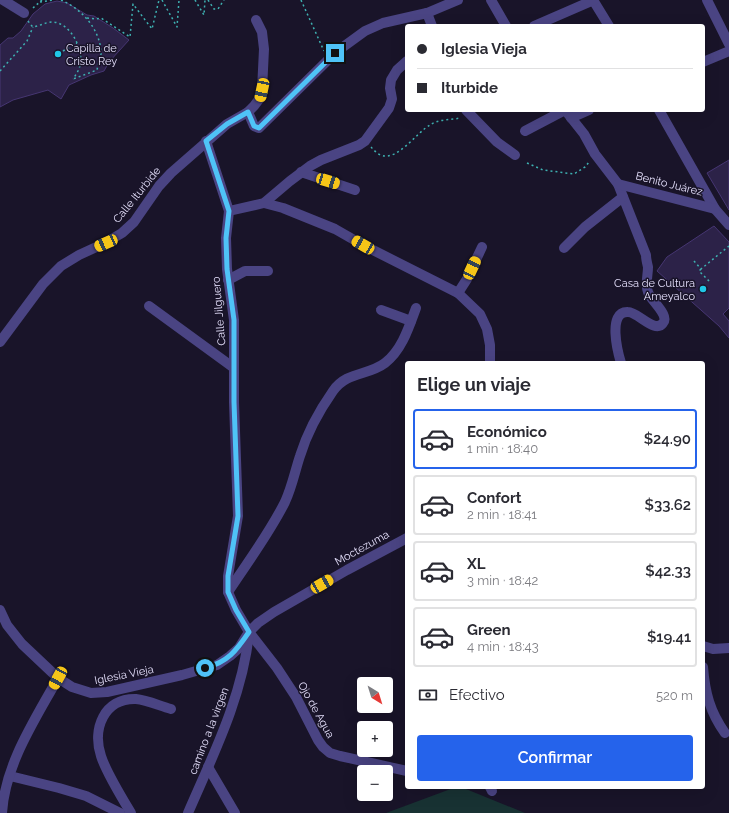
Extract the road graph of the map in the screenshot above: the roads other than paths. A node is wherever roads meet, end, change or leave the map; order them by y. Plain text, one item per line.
1 (3, 0) edge
2 (491, 0) edge
3 (593, 0) edge
4 (707, 0) edge
5 (451, 1) edge
6 (427, 12) junction
7 (24, 14) road end
8 (256, 20) dead end
9 (431, 24) edge
10 (505, 24) edge
11 (539, 24) edge
12 (608, 24) edge
13 (729, 44) edge
14 (729, 51) edge
15 (705, 61) edge
16 (405, 64) edge
17 (248, 112) junction
18 (471, 112) edge
19 (660, 112) edge
20 (567, 113) edge
21 (525, 131) dead end
22 (206, 141) junction
23 (515, 154) dead end
24 (301, 172) junction
25 (618, 184) junction
26 (355, 190) dead end
27 (623, 197) junction
28 (264, 203) junction
29 (715, 209) junction
30 (229, 211) junction
31 (729, 225) edge
32 (482, 247) dead end
33 (564, 248) dead end
34 (268, 271) dead end
35 (228, 280) junction
36 (458, 293) junction
37 (149, 306) dead end
38 (416, 308) dead end
39 (381, 310) dead end
40 (411, 321) junction
41 (0, 342) edge
42 (490, 361) edge
43 (620, 361) edge
44 (234, 368) junction
45 (405, 539) edge
46 (228, 592) junction
47 (0, 610) edge
48 (249, 632) junction
49 (705, 647) edge
50 (729, 648) edge
51 (58, 678) junction
52 (705, 686) edge
53 (171, 709) dead end
54 (725, 733) dead end
55 (208, 767) junction
56 (405, 771) edge
57 (10, 776) junction
58 (2, 813) edge
59 (120, 813) edge
60 (131, 813) edge
61 (188, 813) edge
62 (235, 813) edge

1 - 7 street
2 - 10 street
3 - 11 street
3 - 12 street
4 - 13 street
5 - 6 street
6 - 9 street
6 - 17 street
8 - 17 street
14 - 15 street
16 - 24 street
17 - 22 street, Calle Iturbide
18 - 23 street
19 - 29 street
20 - 21 street
20 - 25 street
22 - 30 street
22 - 41 street, Calle Iturbide
24 - 26 street
24 - 28 street
25 - 27 street
25 - 29 street, Benito Juárez
27 - 33 street
27 - 43 street
28 - 30 street
28 - 36 street
29 - 31 street
30 - 35 street, Calle Jilguero
32 - 36 street
34 - 35 street
35 - 44 street, Calle Jilguero
36 - 42 street
37 - 44 street
38 - 40 street
39 - 40 street
40 - 46 street
44 - 46 street, Calle Jilguero
45 - 48 street, Moctezuma
46 - 48 street, Calle Jilguero
47 - 51 street, Iglesia Vieja
48 - 51 street, Iglesia Vieja
48 - 55 street, camino a la virgen
48 - 56 street, Ojo de Agua
49 - 50 street
51 - 57 street
52 - 54 street
53 - 60 street
55 - 61 street, camino a la virgen
55 - 62 street
57 - 58 street
57 - 59 street

